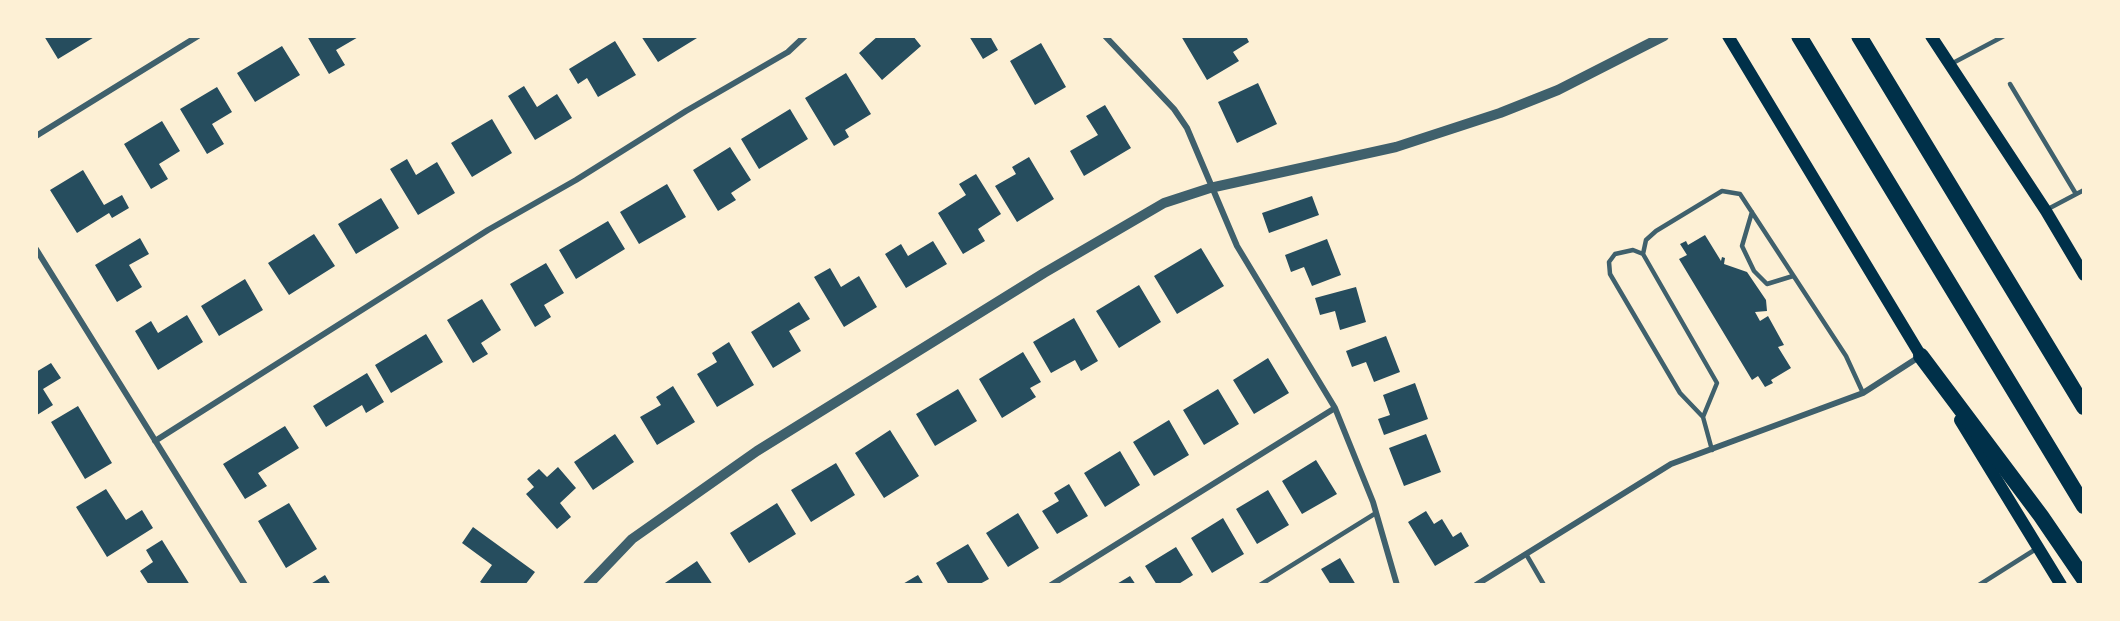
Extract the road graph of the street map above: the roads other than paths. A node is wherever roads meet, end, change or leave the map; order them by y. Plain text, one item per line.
1 (198, 36) edge
2 (805, 36) edge
3 (1105, 36) edge
4 (1664, 36) edge
5 (1728, 36) edge
6 (1800, 36) edge
7 (1859, 36) edge
8 (1931, 36) edge
9 (2004, 36) edge
10 (1949, 66) junction
11 (2010, 84) dead end
12 (36, 136) edge
13 (1210, 188) junction
14 (2084, 190) edge
15 (2076, 194) junction
16 (2046, 211) junction
17 (1752, 212) junction
18 (36, 249) edge
19 (1642, 254) junction
20 (2083, 271) edge
21 (1793, 276) junction
22 (1921, 356) junction
23 (1863, 393) junction
24 (2084, 407) edge
25 (1335, 408) junction
26 (1703, 417) junction
27 (155, 441) junction
28 (1712, 450) junction
29 (2084, 506) edge
30 (1376, 513) junction
31 (2039, 548) junction
32 (1526, 554) junction
33 (2084, 579) edge
34 (1488, 582) edge
35 (245, 585) edge
36 (588, 585) edge
37 (1051, 585) edge
38 (1260, 585) edge
39 (1397, 585) edge
40 (1476, 585) edge
41 (1544, 585) edge
42 (1978, 585) edge
43 (2061, 585) edge

1 - 12 street
2 - 27 street
3 - 13 street
4 - 13 street
5 - 22 main road
6 - 29 highway
7 - 24 highway
8 - 10 main road
9 - 10 lane
10 - 16 main road
11 - 15 lane
13 - 25 street
13 - 36 street
14 - 15 lane
15 - 16 lane
16 - 20 main road
17 - 19 lane
17 - 21 lane
17 - 21 lane
18 - 27 street
19 - 26 lane
19 - 26 lane
21 - 23 lane
22 - 23 street
22 - 31 main road
22 - 33 highway
23 - 28 street
25 - 30 street
25 - 37 street
26 - 28 lane
27 - 35 street
28 - 32 street
30 - 38 lane
30 - 39 street
31 - 42 lane
31 - 43 main road
32 - 34 street
32 - 41 lane
34 - 40 street

